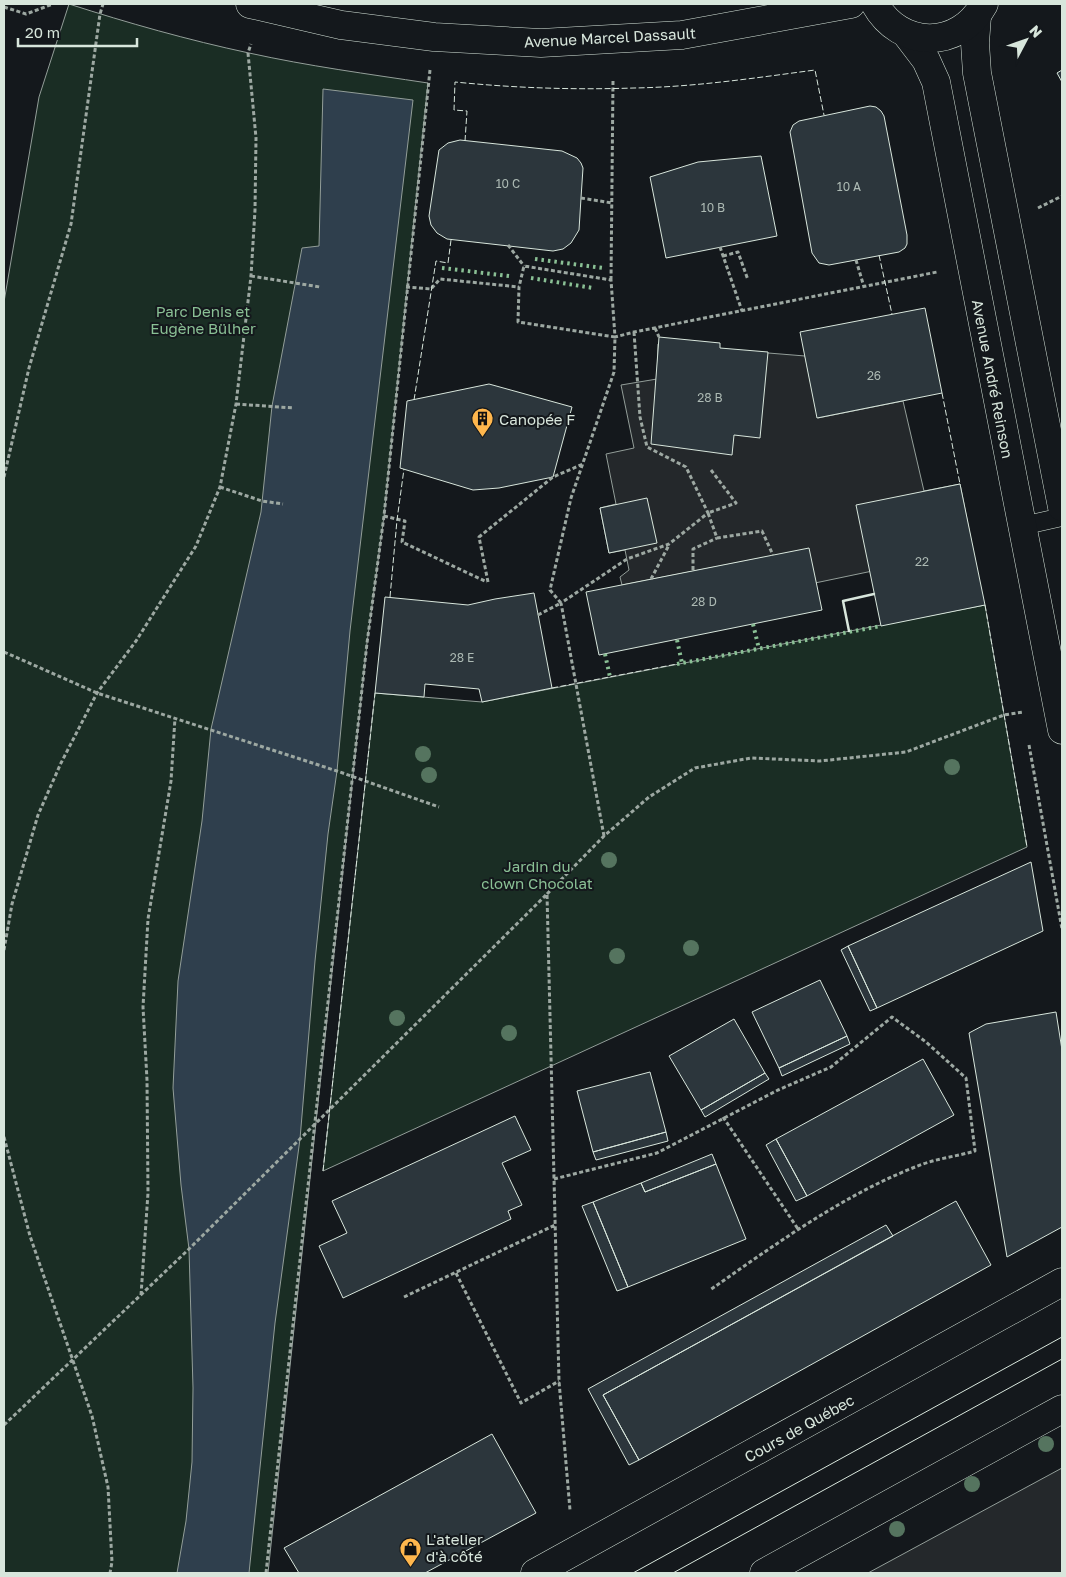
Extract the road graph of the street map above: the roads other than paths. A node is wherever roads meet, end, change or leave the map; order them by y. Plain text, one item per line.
1 (250, 4) edge
2 (851, 4) edge
3 (875, 4) edge
4 (981, 10) edge
5 (907, 35) junction
6 (1062, 507) edge
7 (1062, 517) edge
8 (1022, 526) junction
9 (1062, 730) edge
10 (1062, 1282) edge
11 (1062, 1409) edge
12 (535, 1573) edge
13 (764, 1573) edge

1 - 2 street, Avenue Marcel Dassault
3 - 5 street
4 - 5 street
4 - 6 street
5 - 8 street, Avenue André Reinson
7 - 8 lane
8 - 9 street, Avenue André Reinson
10 - 12 street, Cours de Québec
11 - 13 street

